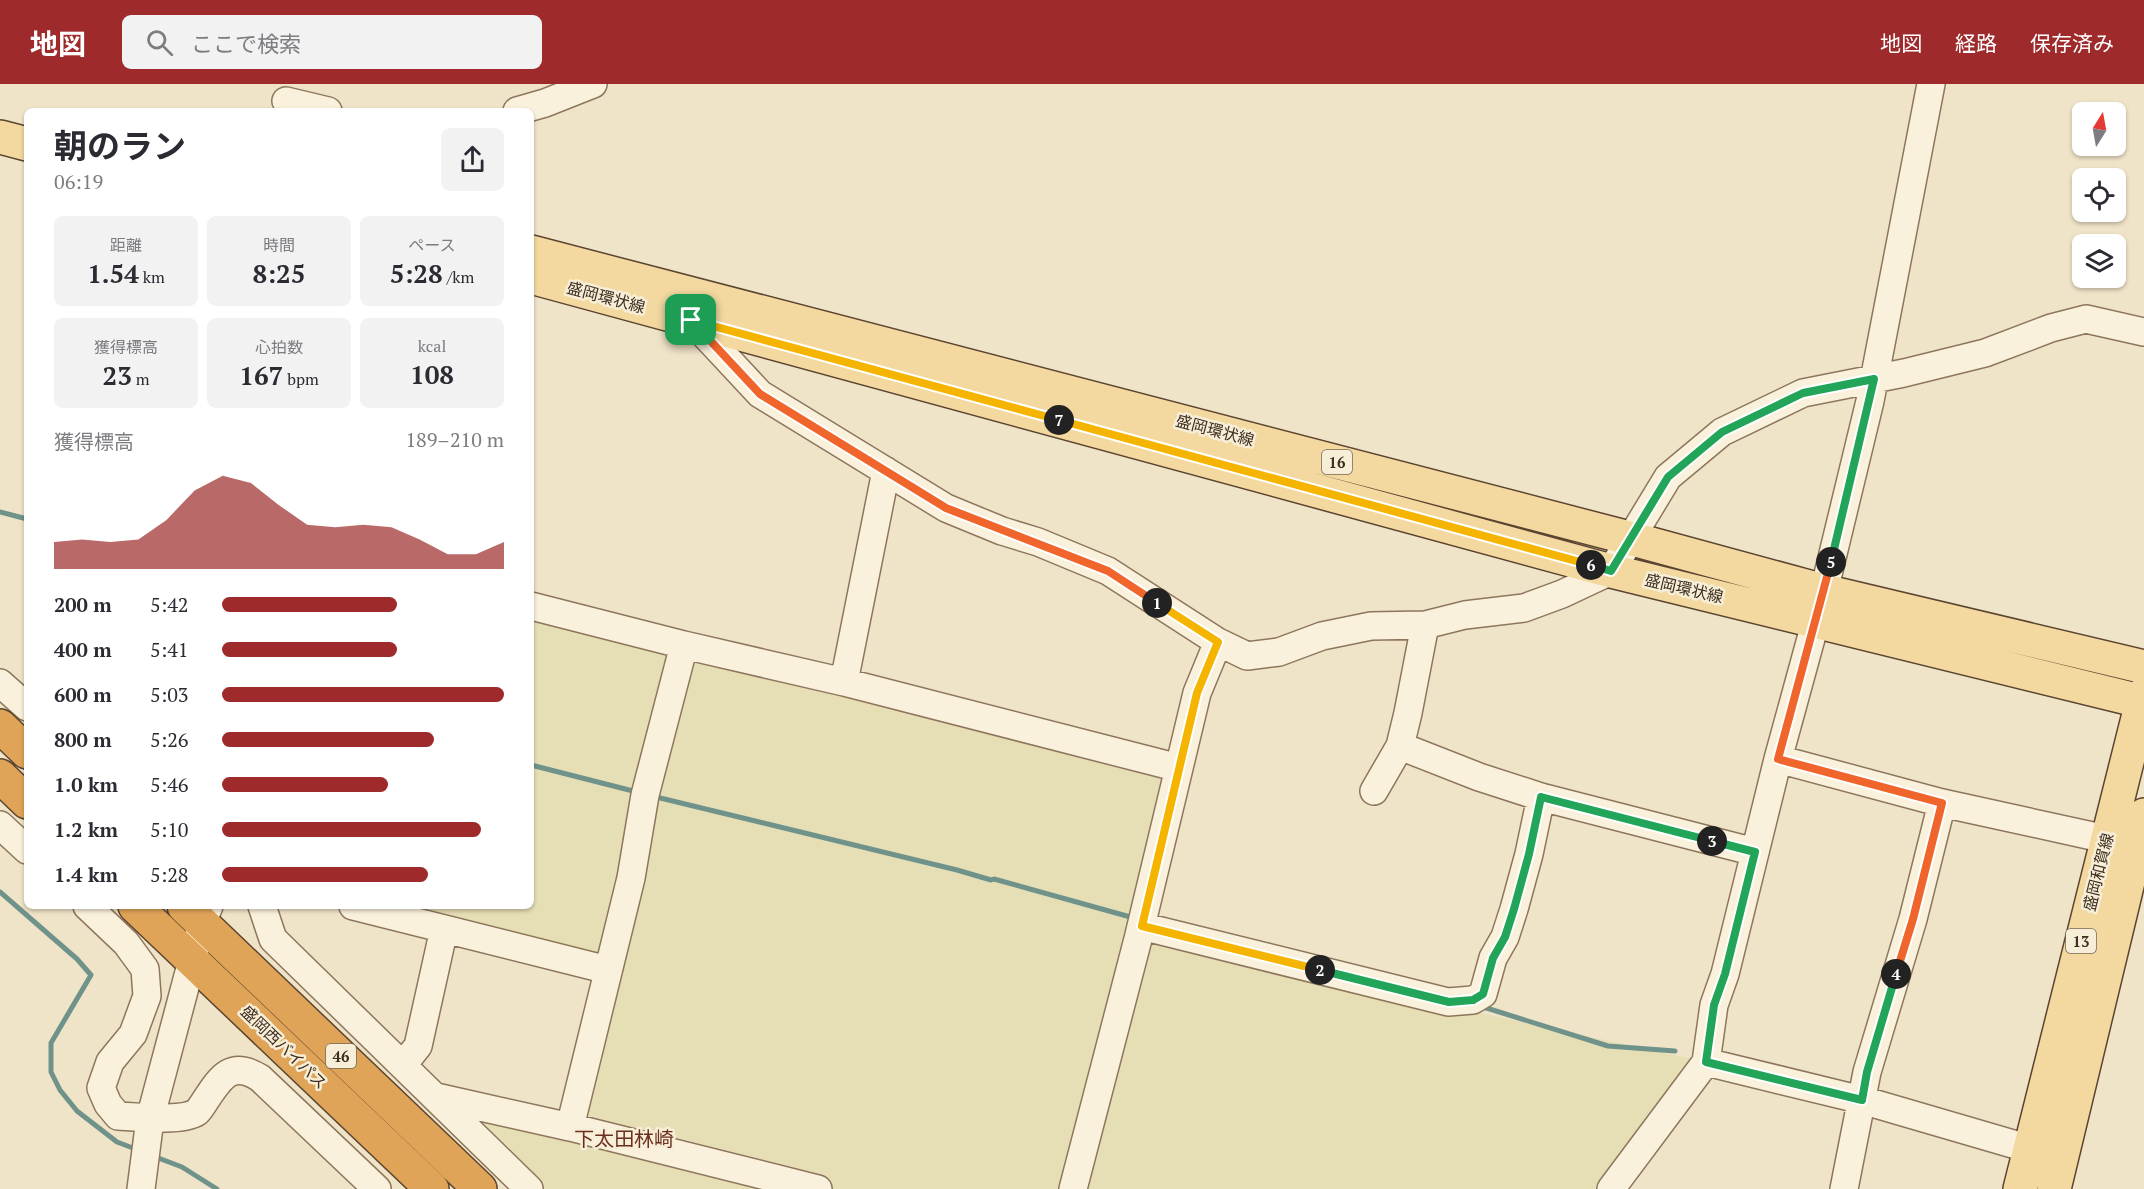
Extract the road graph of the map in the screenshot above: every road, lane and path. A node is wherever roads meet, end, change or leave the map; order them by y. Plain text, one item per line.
1 (593, 84) edge
2 (1931, 84) edge
3 (286, 99) edge
4 (318, 108) edge
5 (528, 108) edge
6 (0, 115) edge
7 (24, 121) edge
8 (0, 137) edge
9 (24, 143) edge
10 (534, 253) edge
11 (534, 278) edge
12 (691, 320) junction
13 (2144, 332) edge
14 (1874, 379) junction
15 (886, 471) junction
16 (1629, 538) junction
17 (1611, 571) junction
18 (1820, 605) junction
19 (534, 607) edge
20 (1425, 625) junction
21 (1218, 642) junction
22 (684, 645) junction
23 (2144, 668) edge
24 (844, 682) junction
25 (0, 683) edge
26 (2143, 699) edge
27 (24, 704) edge
28 (0, 726) edge
29 (1400, 746) junction
30 (24, 749) edge
31 (1778, 759) junction
32 (1179, 768) junction
33 (0, 776) edge
34 (1374, 791) dead end
35 (1541, 797) junction
36 (24, 799) edge
37 (1942, 803) junction
38 (2144, 815) edge
39 (0, 825) edge
40 (2106, 839) junction
41 (24, 847) edge
42 (1755, 852) junction
43 (90, 909) edge
44 (138, 909) edge
45 (263, 909) edge
46 (365, 909) edge
47 (198, 912) edge
48 (1142, 926) junction
49 (444, 929) junction
50 (193, 960) junction
51 (608, 970) junction
52 (1706, 1062) junction
53 (403, 1065) junction
54 (436, 1097) junction
55 (1862, 1100) junction
56 (150, 1119) junction
57 (570, 1127) junction
58 (2030, 1149) junction
59 (141, 1189) edge
60 (377, 1189) edge
61 (432, 1189) edge
62 (480, 1189) edge
63 (529, 1189) edge
64 (818, 1189) edge
65 (1074, 1189) edge
66 (1611, 1189) edge
67 (1844, 1189) edge
68 (2020, 1189) edge
69 (2054, 1189) edge

1 - 5 street
2 - 14 street
3 - 4 street
6 - 7 main road
8 - 9 main road
10 - 16 main road, 盛岡環状線 / 16
11 - 12 main road, 盛岡環状線 / 16
12 - 15 street
12 - 17 main road, 盛岡環状線 / 16
13 - 14 street
14 - 16 street
14 - 18 street
15 - 21 street
15 - 24 street
16 - 17 street
16 - 18 main road, 盛岡環状線 / 16
17 - 18 main road, 盛岡環状線 / 16
17 - 20 street
18 - 23 main road, 盛岡環状線 / 16
18 - 26 main road, 盛岡環状線 / 16
18 - 31 street
19 - 22 street
20 - 21 street
20 - 29 street
21 - 32 street
22 - 24 street
22 - 51 street
24 - 32 street
25 - 27 street
26 - 40 main road, 盛岡和賀線 / 13
28 - 30 highway
29 - 34 street
29 - 35 street
31 - 37 street
31 - 42 street
32 - 48 street
33 - 36 highway
35 - 42 street
35 - 48 street
37 - 40 street
37 - 55 street
38 - 69 main road, 盛岡和賀線 / 13
39 - 41 street
40 - 58 main road, 盛岡和賀線 / 13
42 - 52 street
43 - 56 street
44 - 50 highway, 盛岡西バイパス / 46
45 - 53 street
46 - 49 street
47 - 50 street
47 - 62 highway, 盛岡西バイパス / 46
48 - 65 street
49 - 51 street
49 - 53 street
50 - 56 street
50 - 61 highway, 盛岡西バイパス / 46
51 - 57 street
52 - 55 street
52 - 66 street
53 - 54 street
54 - 57 street
54 - 63 street
55 - 58 street
55 - 67 street
56 - 59 street
56 - 60 street
57 - 64 street
58 - 68 main road, 盛岡和賀線 / 13

